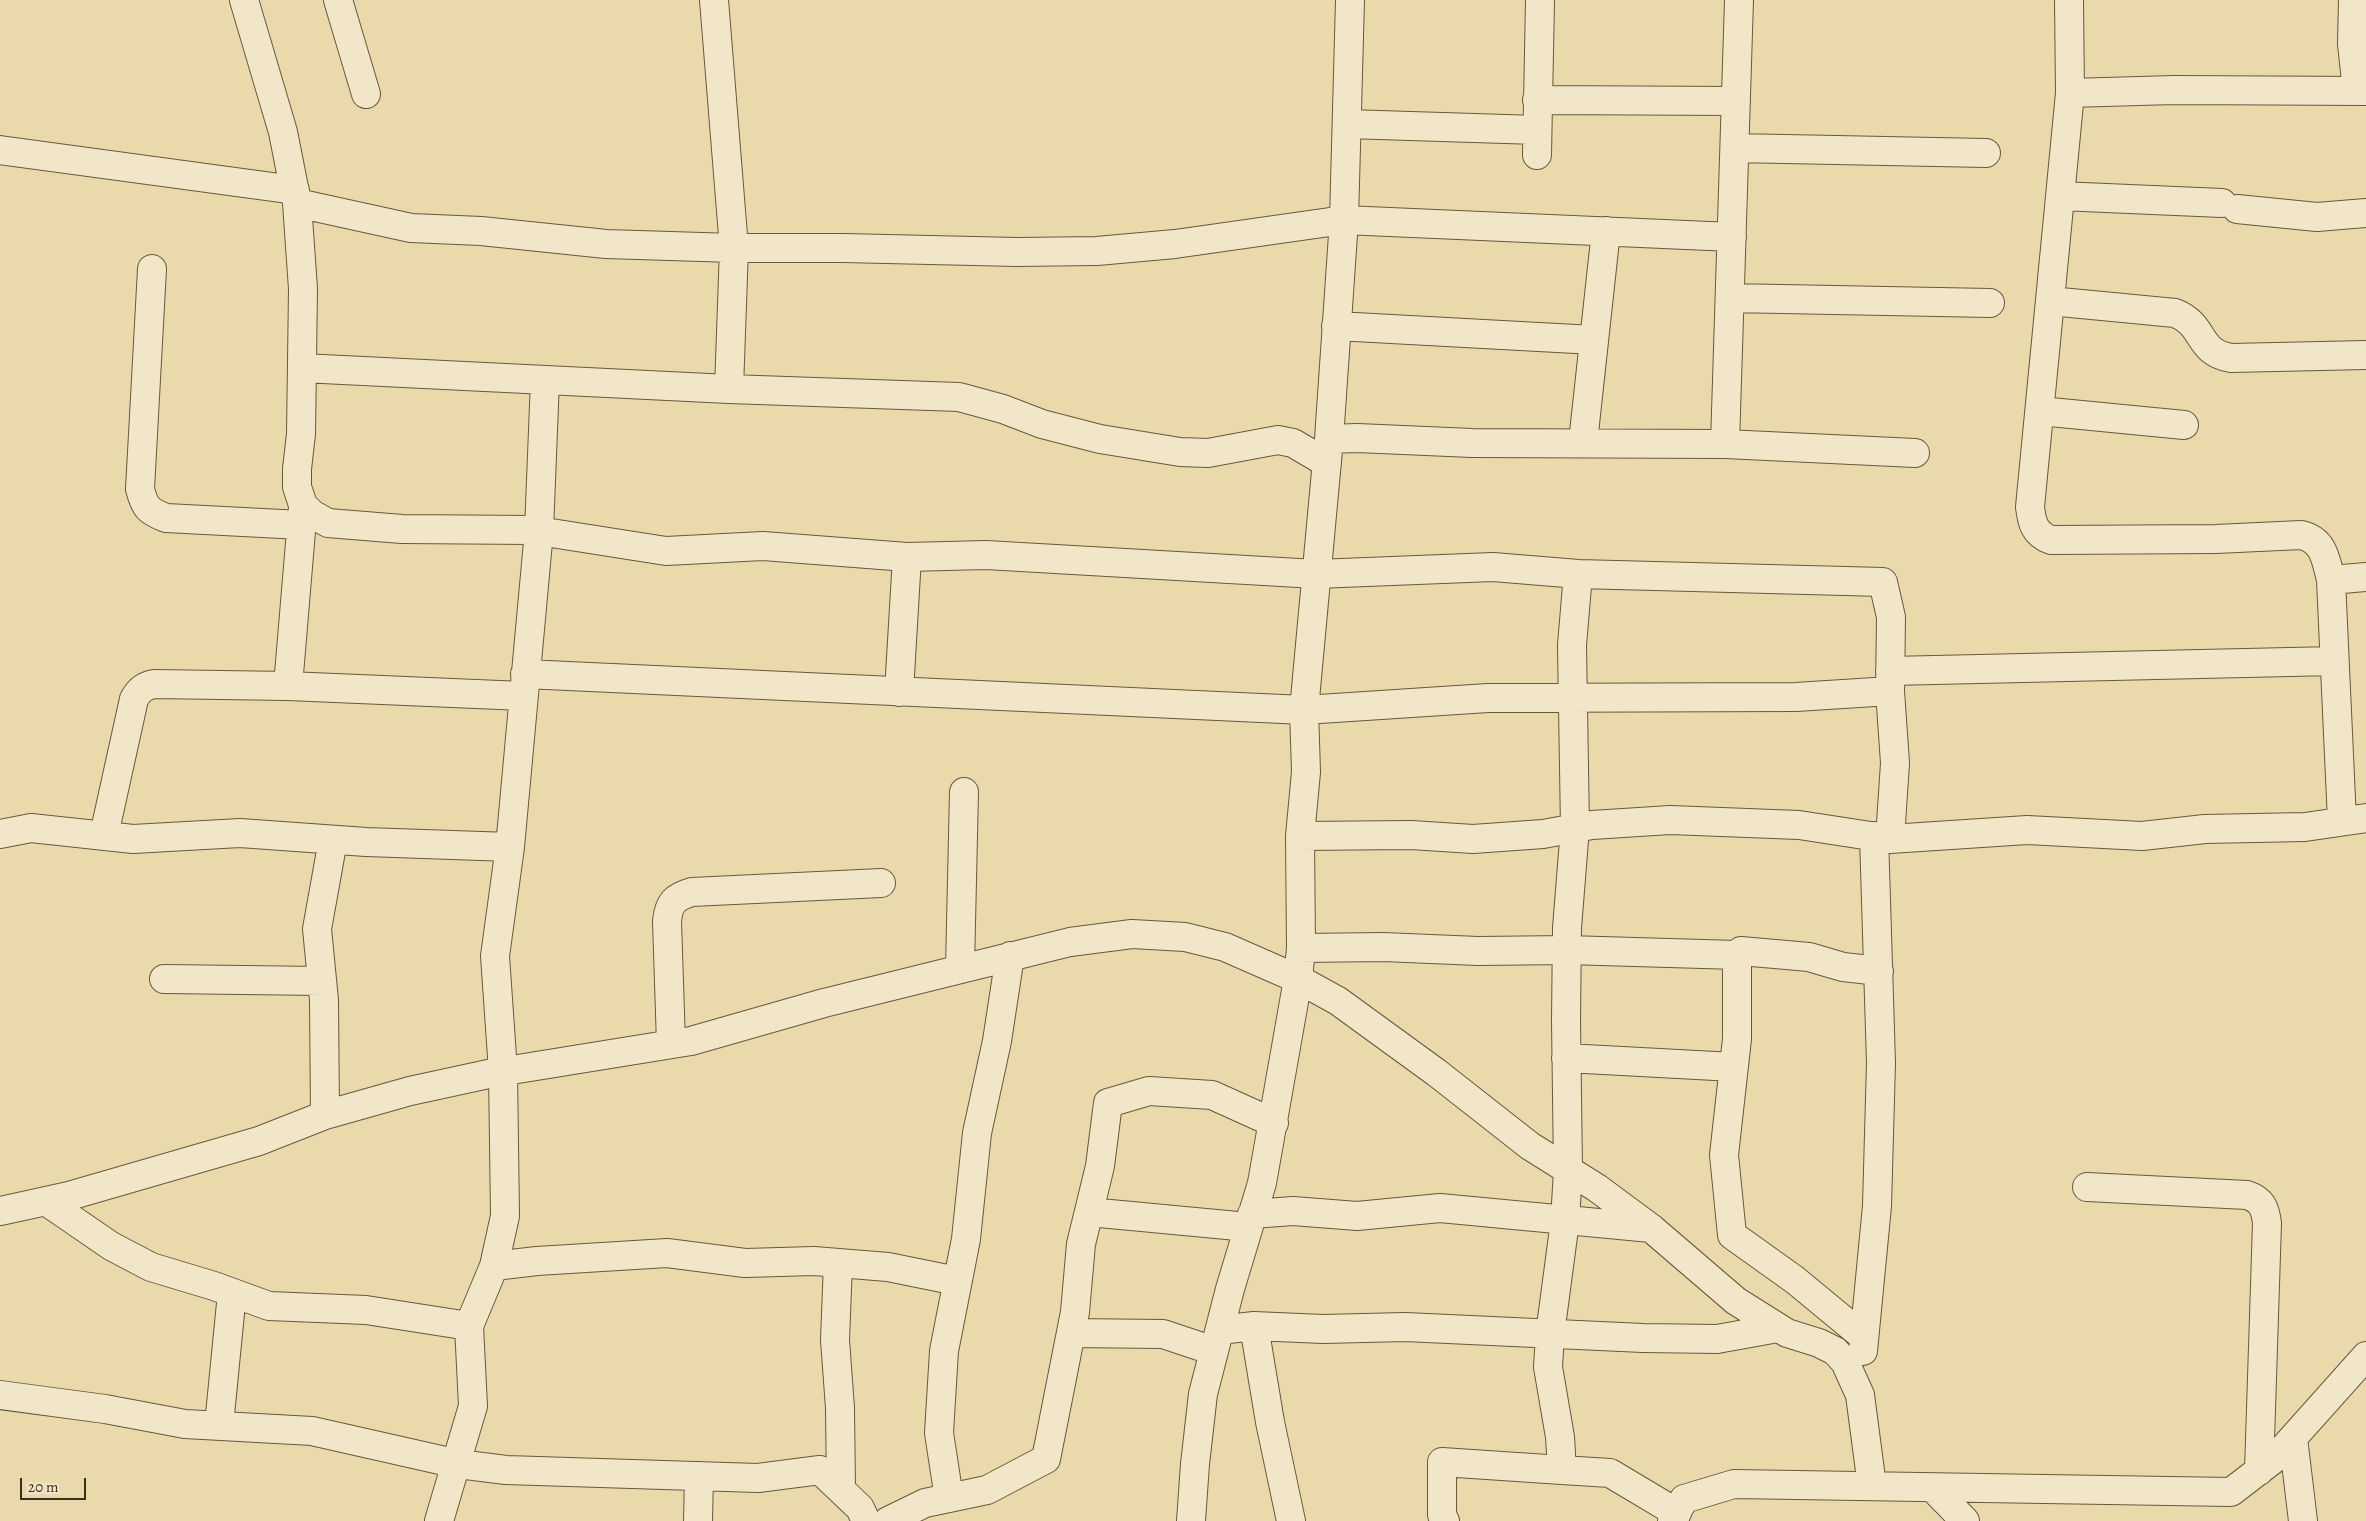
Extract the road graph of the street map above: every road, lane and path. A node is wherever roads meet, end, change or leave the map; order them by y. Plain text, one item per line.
1 (244, 0) edge
2 (338, 0) edge
3 (714, 0) edge
4 (1350, 0) edge
5 (1540, 0) edge
6 (1739, 0) edge
7 (2069, 0) edge
8 (2353, 0) edge
9 (2362, 91) edge
10 (2070, 93) junction
11 (366, 94) dead end
12 (1537, 100) junction
13 (1736, 101) junction
14 (1347, 124) junction
15 (1734, 148) junction
16 (0, 150) edge
17 (1986, 153) dead end
18 (296, 196) junction
19 (2060, 196) junction
20 (2366, 213) edge
21 (1344, 220) junction
22 (1606, 231) junction
23 (1732, 236) junction
24 (734, 248) junction
25 (152, 270) dead end
26 (1730, 298) junction
27 (2050, 301) junction
28 (1990, 303) dead end
29 (1336, 326) junction
30 (1594, 340) junction
31 (2366, 355) edge
32 (302, 368) junction
33 (545, 380) junction
34 (730, 389) junction
35 (2040, 411) junction
36 (2184, 425) dead end
37 (1583, 442) junction
38 (1725, 444) junction
39 (1328, 451) junction
40 (1915, 454) dead end
41 (302, 515) junction
42 (539, 531) junction
43 (907, 557) junction
44 (1316, 574) junction
45 (1578, 574) junction
46 (2366, 577) edge
47 (2331, 580) junction
48 (2334, 661) junction
49 (1890, 681) junction
50 (524, 685) junction
51 (288, 686) junction
52 (900, 692) junction
53 (1574, 698) junction
54 (1304, 710) junction
55 (964, 792) dead end
56 (2354, 820) edge
57 (1575, 828) junction
58 (0, 834) edge
59 (104, 836) junction
60 (1300, 836) junction
61 (1882, 838) junction
62 (333, 840) junction
63 (510, 847) junction
64 (881, 883) dead end
65 (1301, 948) junction
66 (1567, 950) junction
67 (1737, 955) junction
68 (1010, 956) junction
69 (960, 968) junction
70 (1879, 971) junction
71 (164, 979) dead end
72 (1298, 979) junction
73 (322, 981) junction
74 (671, 1044) junction
75 (1566, 1058) junction
76 (1734, 1067) junction
77 (503, 1071) junction
78 (325, 1115) junction
79 (1274, 1123) junction
80 (1568, 1170) junction
81 (2087, 1187) dead end
82 (47, 1202) junction
83 (0, 1212) edge
84 (1089, 1212) junction
85 (1250, 1220) junction
86 (1565, 1221) junction
87 (1650, 1228) junction
88 (838, 1262) junction
89 (494, 1266) junction
90 (958, 1281) junction
91 (232, 1292) junction
92 (469, 1326) junction
93 (1254, 1326) junction
94 (1778, 1328) junction
95 (1071, 1333) junction
96 (1550, 1334) junction
97 (1864, 1337) junction
98 (1217, 1340) junction
99 (2366, 1356) edge
100 (0, 1395) edge
101 (1860, 1395) junction
102 (219, 1426) junction
103 (2293, 1438) junction
104 (458, 1464) junction
105 (1562, 1470) junction
106 (2259, 1471) junction
107 (699, 1476) junction
108 (1872, 1486) junction
109 (1933, 1488) junction
110 (841, 1490) junction
111 (949, 1498) junction
112 (1674, 1517) edge
113 (439, 1521) edge
114 (698, 1521) edge
115 (866, 1521) edge
116 (888, 1521) edge
117 (1191, 1521) edge
118 (1291, 1521) edge
119 (1445, 1521) edge
120 (1965, 1521) edge
121 (2303, 1521) edge

1 - 18 street
2 - 11 street
3 - 24 street
4 - 14 street
5 - 12 street
6 - 13 street
7 - 10 street
8 - 9 street
9 - 10 street
10 - 19 street
12 - 13 street
12 - 14 street
13 - 15 street
14 - 21 street
15 - 17 street
15 - 23 street
16 - 18 street
18 - 24 street
18 - 32 street
19 - 20 street
19 - 27 street
21 - 22 street
21 - 24 street
21 - 29 street
22 - 23 street
22 - 30 street
23 - 26 street
24 - 34 street
25 - 41 street
26 - 28 street
26 - 38 street
27 - 31 street
27 - 35 street
29 - 30 street
29 - 39 street
30 - 37 street
32 - 33 street
32 - 41 street
33 - 34 street
33 - 42 street
34 - 39 street
35 - 36 street
35 - 47 street
37 - 38 street
37 - 39 street
38 - 40 street
39 - 44 street
41 - 42 street
41 - 51 street
42 - 43 street
42 - 50 street
43 - 44 street
43 - 52 street
44 - 45 street
44 - 54 street
45 - 49 street
45 - 53 street
46 - 47 street
47 - 48 street
48 - 49 street
48 - 56 street
49 - 53 street
49 - 61 street
50 - 51 street
50 - 52 street
50 - 63 street
51 - 59 street
52 - 54 street
53 - 54 street
53 - 57 street
54 - 60 street
55 - 69 street
56 - 61 street
57 - 60 street
57 - 61 street
57 - 66 street
58 - 59 street
59 - 62 street
60 - 65 street
61 - 70 street
62 - 63 street
62 - 73 street
63 - 77 street
64 - 74 street
65 - 66 street
65 - 72 street
66 - 67 street
66 - 75 street
67 - 70 street
67 - 76 street
68 - 69 street
68 - 72 street
68 - 90 street
69 - 74 street
70 - 97 street
71 - 73 street
72 - 79 street
72 - 80 street
73 - 78 street
74 - 77 street
75 - 76 street
75 - 80 street
76 - 97 street
77 - 78 street
77 - 89 street
78 - 82 street
79 - 84 street
79 - 85 street
80 - 86 street
80 - 87 street
81 - 106 street
82 - 83 street
82 - 91 street
84 - 85 street
84 - 95 street
85 - 86 street
85 - 98 street
86 - 87 street
86 - 96 street
87 - 94 street
88 - 89 street
88 - 90 street
88 - 110 street
89 - 92 street
90 - 111 street
91 - 92 street
91 - 102 street
92 - 104 street
93 - 96 street
93 - 98 street
93 - 118 street
94 - 96 street
94 - 101 street
95 - 98 street
95 - 111 street
96 - 105 street
97 - 101 street
98 - 117 street
99 - 103 street
100 - 102 street
101 - 108 street
102 - 104 street
103 - 106 street
103 - 121 street
104 - 107 street
104 - 113 street
105 - 112 street
105 - 119 street
106 - 109 street
107 - 110 street
107 - 114 street
108 - 109 street
108 - 112 street
109 - 120 street
110 - 115 street
111 - 116 street

